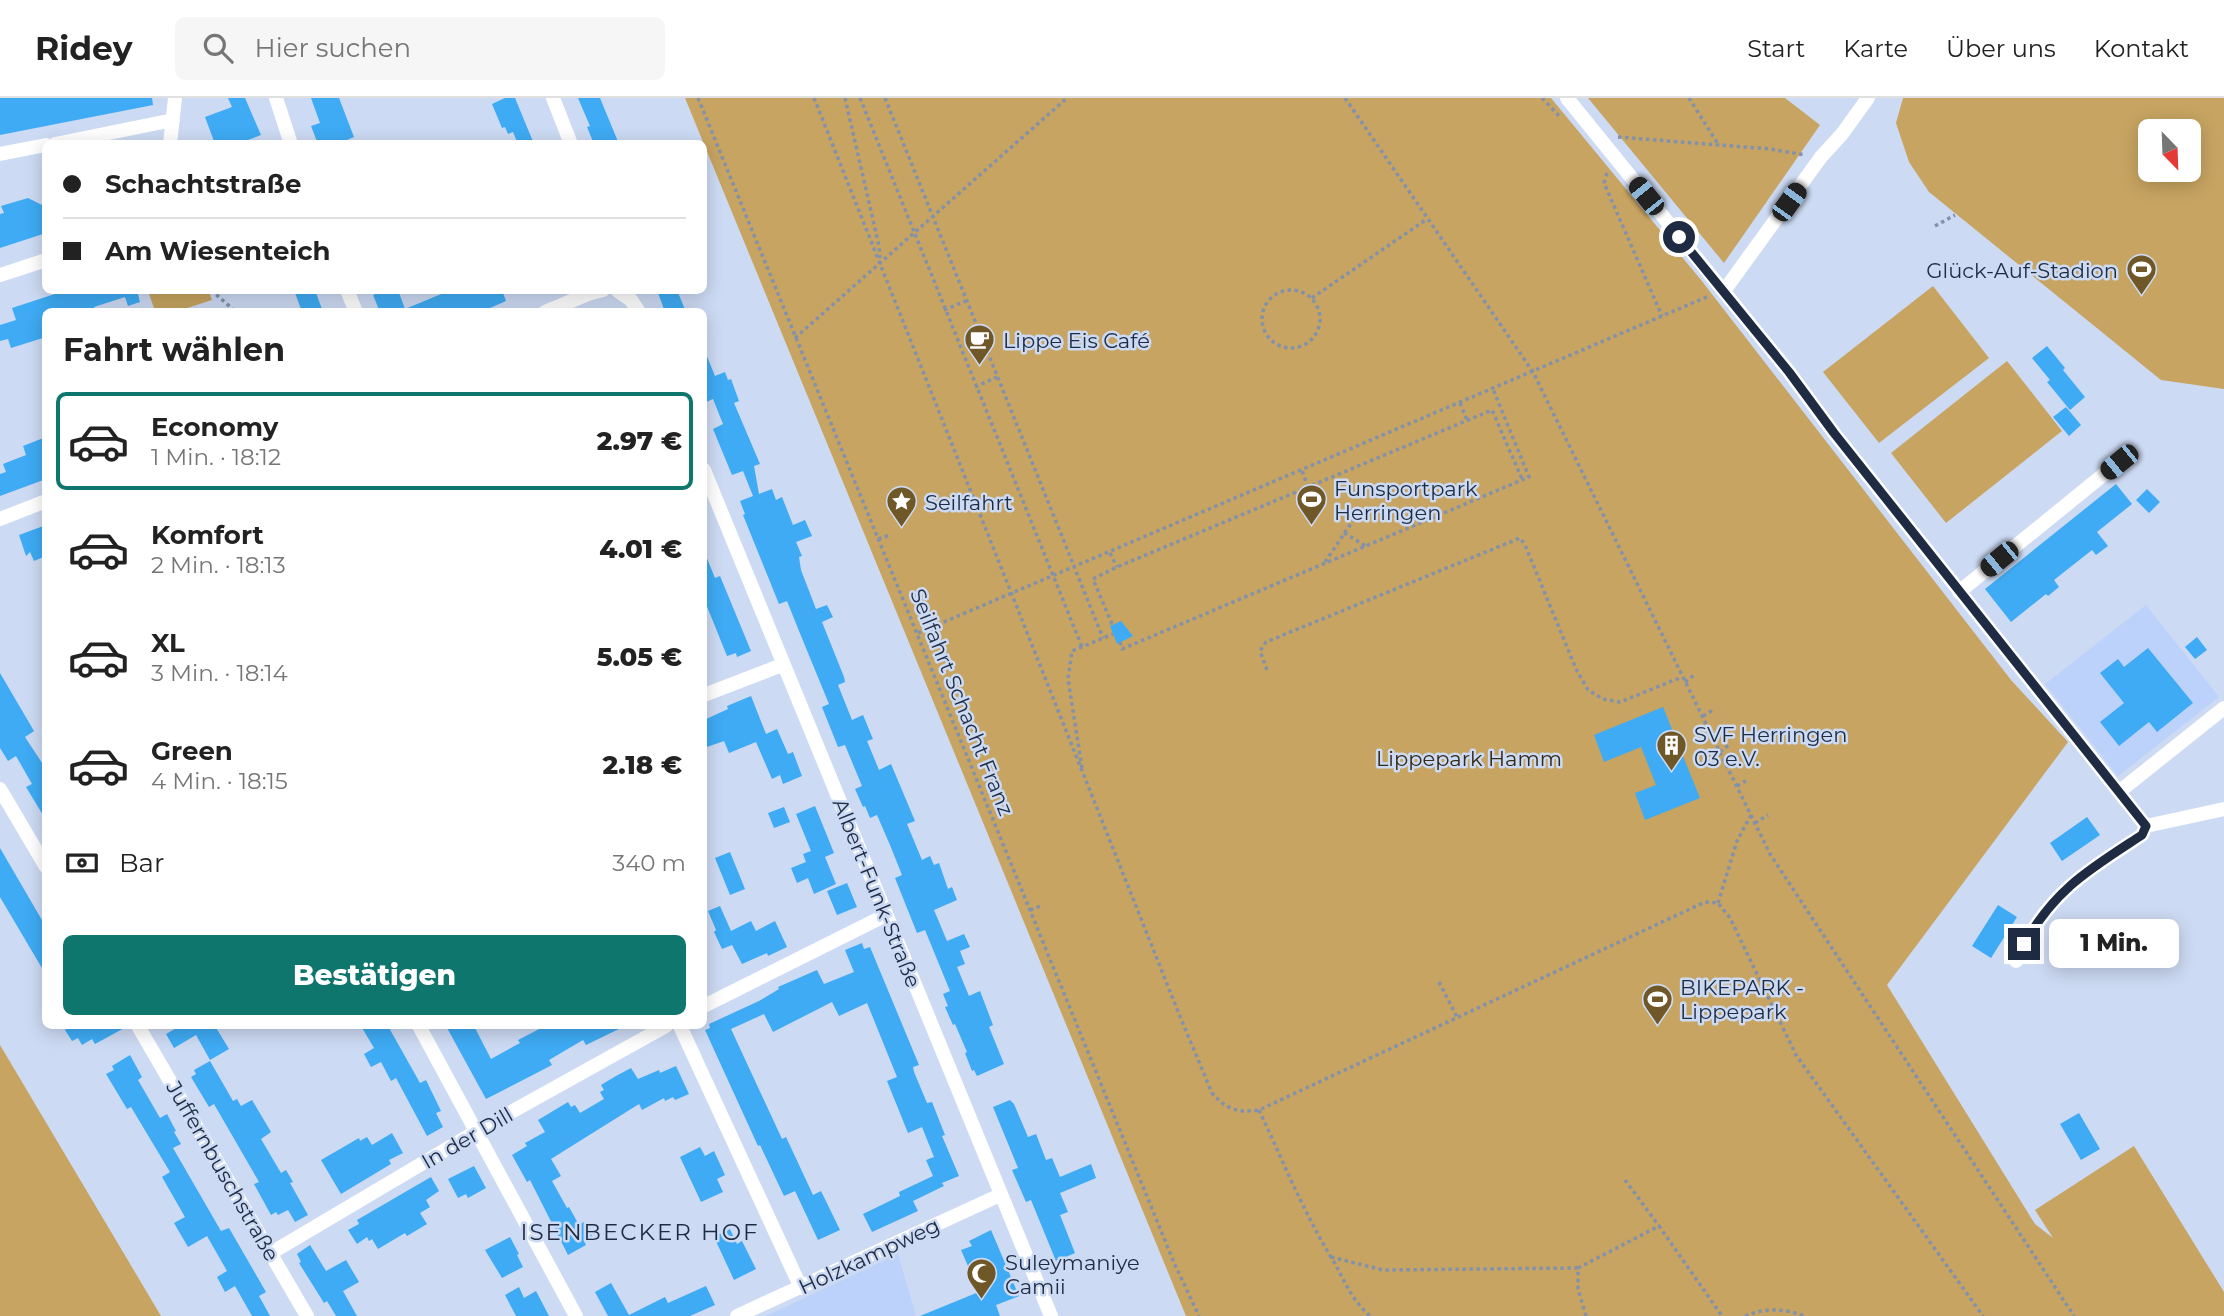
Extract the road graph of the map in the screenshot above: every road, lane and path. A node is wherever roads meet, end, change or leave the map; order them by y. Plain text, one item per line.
1 (175, 98) edge
2 (276, 98) edge
3 (553, 98) edge
4 (698, 98) edge
5 (814, 98) edge
6 (845, 98) edge
7 (860, 98) edge
8 (885, 98) edge
9 (1067, 98) edge
10 (1345, 98) edge
11 (1567, 98) edge
12 (1689, 98) edge
13 (1868, 98) edge
14 (173, 120) junction
15 (1597, 135) junction
16 (75, 140) edge
17 (170, 140) edge
18 (290, 140) edge
19 (569, 140) edge
20 (1718, 144) junction
21 (42, 146) edge
22 (0, 154) edge
23 (1821, 157) junction
24 (1607, 173) dead end
25 (1955, 215) dead end
26 (932, 216) junction
27 (1427, 219) junction
28 (1935, 226) dead end
29 (913, 233) junction
30 (42, 261) edge
31 (880, 264) junction
32 (0, 275) edge
33 (1724, 291) junction
34 (216, 294) edge
35 (588, 294) edge
36 (622, 294) edge
37 (1311, 298) junction
38 (967, 301) junction
39 (231, 308) edge
40 (555, 308) edge
41 (636, 308) edge
42 (944, 310) junction
43 (1662, 316) junction
44 (795, 338) junction
45 (1533, 372) junction
46 (997, 377) junction
47 (975, 387) junction
48 (1493, 389) junction
49 (1460, 403) junction
50 (1467, 420) junction
51 (2119, 462) dead end
52 (1302, 471) junction
53 (707, 478) edge
54 (1522, 479) junction
55 (1308, 486) junction
56 (42, 503) edge
57 (0, 519) edge
58 (1354, 519) dead end
59 (1344, 533) junction
60 (890, 536) dead end
61 (878, 539) junction
62 (1366, 546) junction
63 (1110, 552) junction
64 (1324, 564) junction
65 (1073, 567) junction
66 (1117, 567) junction
67 (1051, 577) junction
68 (1959, 592) junction
69 (1010, 594) junction
70 (1112, 624) dead end
71 (918, 633) junction
72 (1113, 634) dead end
73 (1102, 638) junction
74 (1120, 642) dead end
75 (1082, 647) junction
76 (782, 665) junction
77 (1267, 670) dead end
78 (1694, 675) dead end
79 (1684, 679) junction
80 (707, 694) edge
81 (2224, 708) edge
82 (1713, 710) dead end
83 (1703, 717) junction
84 (1731, 743) dead end
85 (1720, 752) junction
86 (1083, 774) junction
87 (1749, 779) dead end
88 (1737, 786) junction
89 (0, 789) edge
90 (2120, 791) junction
91 (2224, 809) edge
92 (1768, 814) dead end
93 (1751, 815) junction
94 (1755, 823) junction
95 (2146, 826) junction
96 (42, 860) edge
97 (1718, 903) junction
98 (1041, 906) dead end
99 (1030, 911) junction
100 (886, 915) junction
101 (2016, 961) dead end
102 (1439, 982) dead end
103 (707, 1004) edge
104 (1457, 1017) junction
105 (140, 1029) edge
106 (421, 1029) edge
107 (661, 1029) edge
108 (681, 1029) edge
109 (1259, 1110) junction
110 (477, 1131) junction
111 (1625, 1180) dead end
112 (1000, 1195) junction
113 (1659, 1226) junction
114 (271, 1253) junction
115 (1331, 1257) junction
116 (1578, 1268) junction
117 (801, 1288) junction
118 (307, 1316) edge
119 (576, 1316) edge
120 (737, 1316) edge
121 (1051, 1316) edge
122 (1199, 1316) edge
123 (1370, 1316) edge
124 (1586, 1316) edge
125 (1722, 1316) edge
126 (1745, 1316) edge
127 (1804, 1316) edge
128 (1983, 1316) edge
129 (2074, 1316) edge

1 - 14 street
2 - 18 street
3 - 19 street
4 - 44 path, Seilfahrt Schacht Franz
5 - 31 path
6 - 31 path
7 - 29 path
8 - 26 path
9 - 26 path
10 - 27 path
11 - 15 street
12 - 20 path
13 - 23 street
14 - 16 street
14 - 17 street
15 - 20 path
15 - 33 street
20 - 23 path
21 - 22 street
23 - 33 street
24 - 43 path
25 - 28 path
26 - 29 path
26 - 38 path
27 - 37 path
27 - 45 path
29 - 31 path
29 - 42 path
30 - 32 street
31 - 44 path
31 - 69 path
33 - 43 path
33 - 68 street
34 - 39 path
35 - 40 street
36 - 41 street
37 - 37 path
38 - 42 path
38 - 46 path
42 - 47 path
43 - 45 path
44 - 61 path, Seilfahrt Schacht Franz
45 - 48 path
45 - 79 path
46 - 47 path
46 - 65 path
47 - 67 path
48 - 49 path
48 - 54 path
49 - 50 path
49 - 52 path
50 - 54 path
50 - 55 path
51 - 68 street
52 - 55 path
52 - 63 path
53 - 76 street, Albert-Funk-Straße
54 - 62 path
55 - 66 path
56 - 57 street
58 - 59 path
59 - 62 path
59 - 64 path
60 - 61 path
61 - 71 path, Seilfahrt Schacht Franz
62 - 64 path
63 - 65 path
63 - 66 path
64 - 74 path
65 - 67 path
65 - 73 path
66 - 70 path
67 - 69 path
67 - 75 path
68 - 90 street
69 - 71 path
69 - 86 path
71 - 99 path, Seilfahrt Schacht Franz
72 - 73 path
73 - 75 path
75 - 86 path
76 - 80 street
76 - 100 street, Albert-Funk-Straße
77 - 79 path
78 - 79 path
79 - 83 path
81 - 90 street
82 - 83 path
83 - 85 path
84 - 85 path
85 - 88 path
86 - 109 path
87 - 88 path
88 - 93 path
89 - 96 street
90 - 95 street
91 - 95 street
92 - 94 path
93 - 94 path
93 - 97 path
94 - 129 path
95 - 101 street
97 - 104 path
97 - 128 path
98 - 99 path
99 - 122 path, Seilfahrt Schacht Franz
100 - 103 street
100 - 112 street, Albert-Funk-Straße
102 - 104 path
104 - 109 path
105 - 114 street, Juffernbuschstraße
106 - 110 street
107 - 110 street, In der Dill
108 - 117 street
109 - 115 path
110 - 114 street, In der Dill
110 - 119 street
111 - 113 path
112 - 117 street, Holzkampweg
112 - 121 street, Albert-Funk-Straße
113 - 116 path
113 - 125 path
114 - 118 street, Juffernbuschstraße
115 - 116 path
115 - 123 path
116 - 124 path
117 - 120 street, Holzkampweg
126 - 127 path

